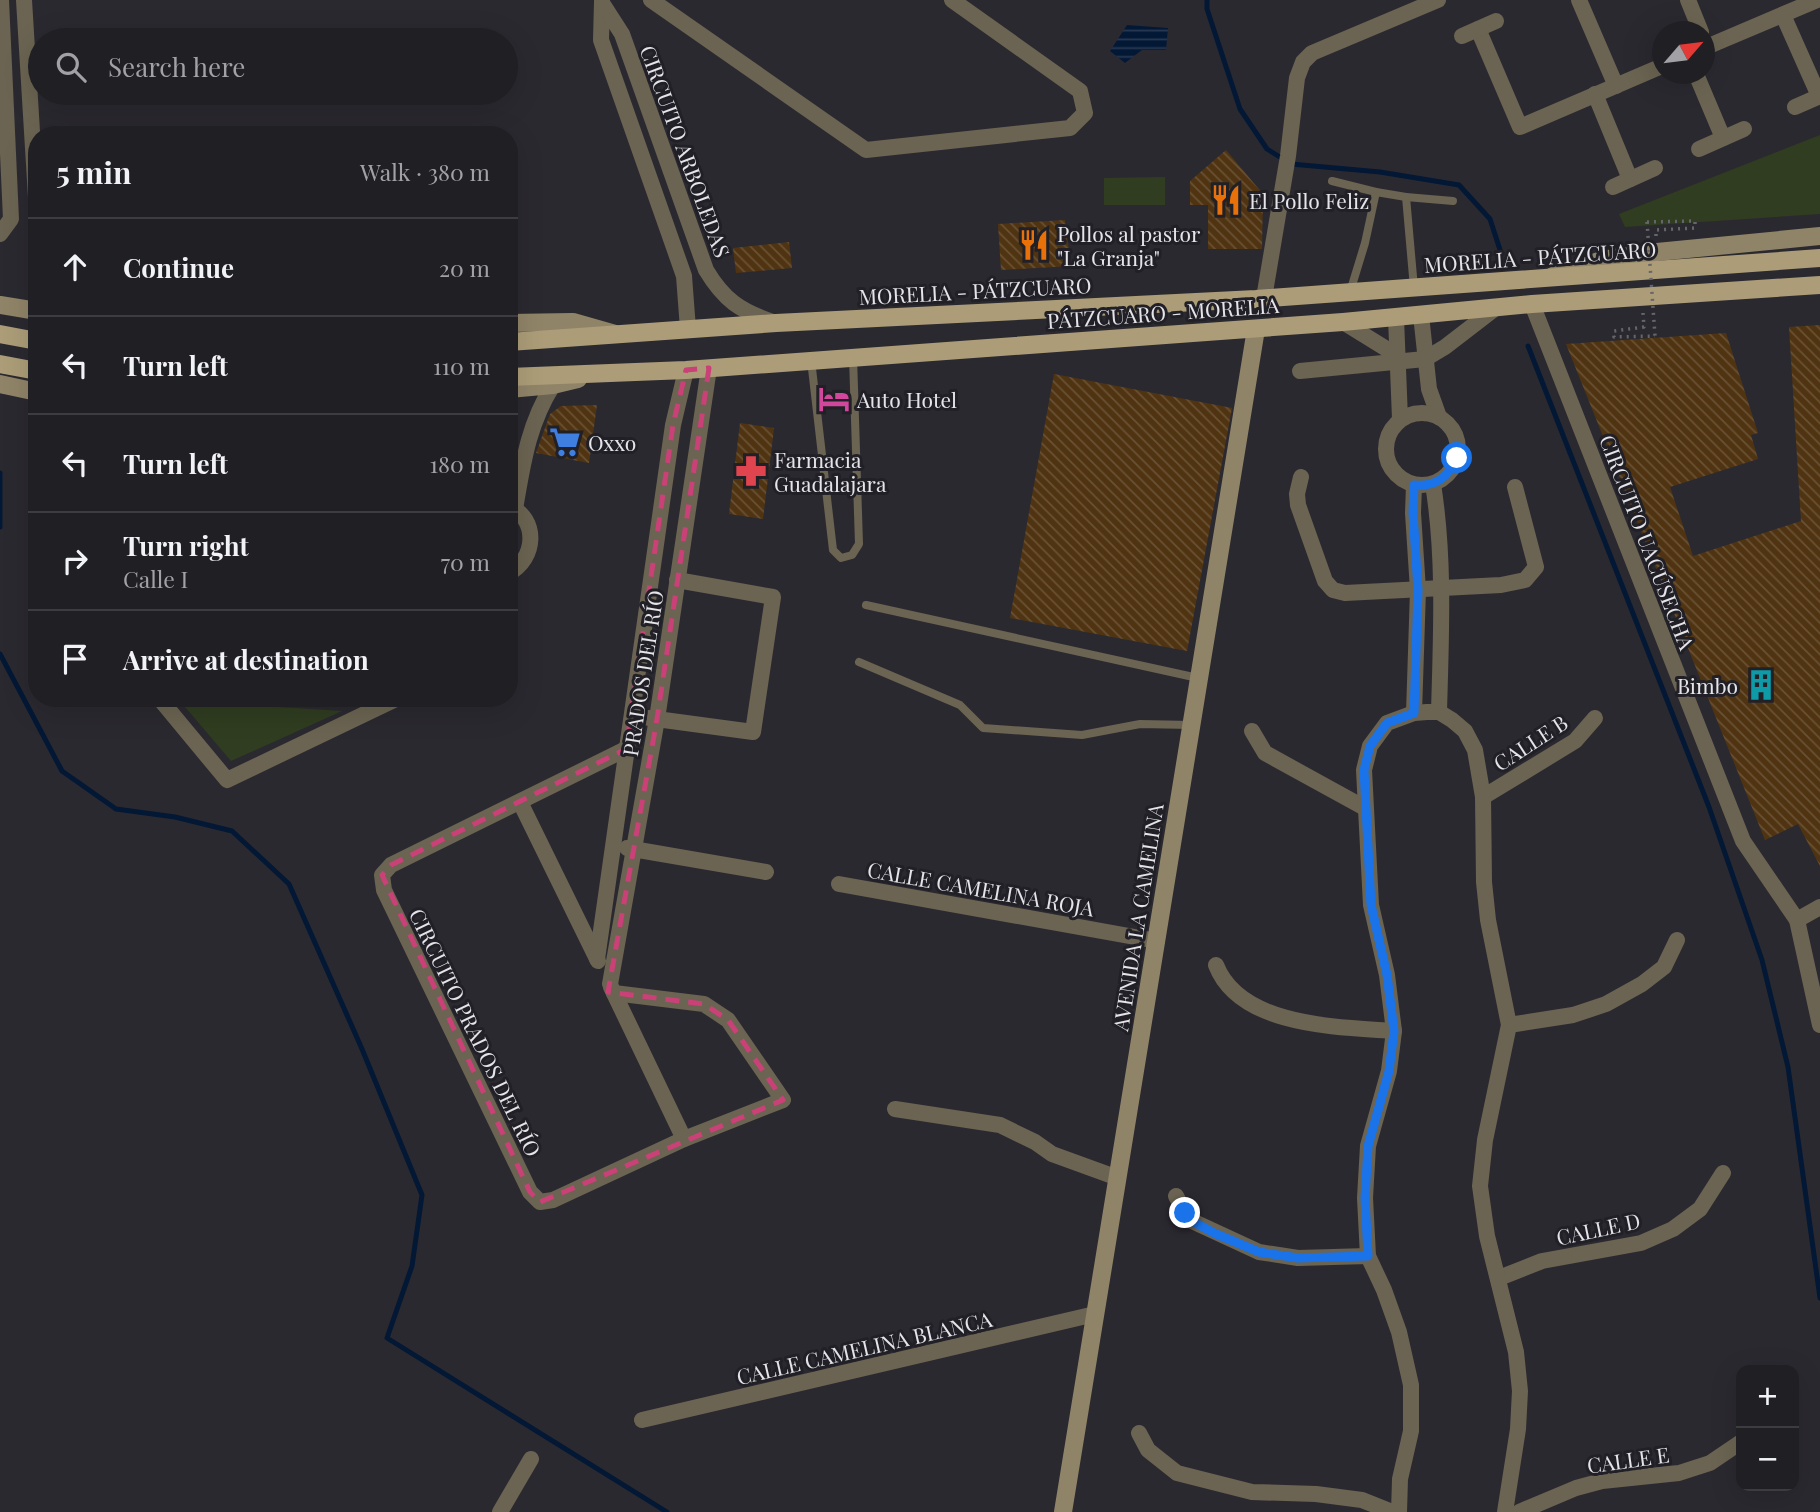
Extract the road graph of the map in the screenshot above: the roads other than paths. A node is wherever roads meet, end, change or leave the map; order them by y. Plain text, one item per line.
1 (1, 0) edge
2 (24, 0) edge
3 (650, 0) edge
4 (953, 0) edge
5 (1438, 0) edge
6 (1579, 0) edge
7 (1688, 0) edge
8 (602, 1) edge
9 (1808, 2) edge
10 (1783, 15) junction
11 (1496, 21) dead end
12 (1697, 21) edge
13 (1478, 29) junction
14 (1462, 36) dead end
15 (1715, 41) edge
16 (4, 67) junction
17 (28, 67) joint
18 (1652, 70) edge
19 (1700, 84) edge
20 (1616, 86) junction
21 (1595, 94) junction
22 (1820, 96) edge
23 (30, 105) edge
24 (1795, 107) dead end
25 (32, 126) edge
26 (1744, 129) dead end
27 (1723, 138) junction
28 (1699, 149) dead end
29 (1655, 168) dead end
30 (1630, 179) junction
31 (1332, 181) dead end
32 (1613, 187) dead end
33 (1376, 192) junction
34 (1406, 197) junction
35 (1453, 201) dead end
36 (0, 234) edge
37 (1820, 236) edge
38 (697, 245) junction
39 (675, 252) junction
40 (1820, 258) edge
41 (1544, 278) junction
42 (1820, 285) edge
43 (1415, 288) junction
44 (1350, 292) junction
45 (1264, 298) junction
46 (1532, 304) junction
47 (0, 305) edge
48 (1497, 307) junction
49 (28, 310) edge
50 (1421, 315) junction
51 (1396, 318) junction
52 (1343, 322) junction
53 (518, 323) edge
54 (776, 323) junction
55 (688, 329) junction
56 (1256, 329) junction
57 (0, 334) edge
58 (615, 334) junction
59 (28, 339) edge
60 (518, 341) edge
61 (853, 357) junction
62 (1398, 359) junction
63 (1425, 359) junction
64 (811, 360) junction
65 (0, 364) edge
66 (709, 368) junction
67 (28, 369) edge
68 (686, 370) junction
69 (1300, 371) dead end
70 (598, 375) junction
71 (518, 377) edge
72 (0, 384) edge
73 (553, 385) junction
74 (518, 388) edge
75 (28, 390) edge
76 (1439, 417) junction
77 (1400, 419) junction
78 (1301, 477) dead end
79 (518, 481) edge
80 (1433, 484) junction
81 (1414, 485) junction
82 (1514, 487) dead end
83 (518, 512) edge
84 (518, 566) edge
85 (677, 580) junction
86 (1443, 587) junction
87 (1418, 590) junction
88 (866, 605) dead end
89 (859, 662) dead end
90 (1199, 678) junction
91 (166, 707) edge
92 (379, 707) edge
93 (1440, 712) junction
94 (1414, 713) junction
95 (633, 717) junction
96 (1595, 718) dead end
97 (657, 719) junction
98 (1192, 725) junction
99 (1252, 731) dead end
100 (626, 749) junction
101 (1483, 797) junction
102 (520, 802) junction
103 (1365, 808) junction
104 (614, 845) junction
105 (635, 849) junction
106 (766, 872) dead end
107 (839, 884) dead end
108 (1820, 907) edge
109 (1797, 920) junction
110 (1676, 940) dead end
111 (1157, 941) junction
112 (597, 959) junction
113 (1216, 965) dead end
114 (612, 988) junction
115 (1509, 1025) junction
116 (1820, 1025) edge
117 (1394, 1031) junction
118 (895, 1108) dead end
119 (684, 1139) junction
120 (1723, 1172) dead end
121 (1118, 1178) junction
122 (1176, 1196) dead end
123 (1368, 1256) junction
124 (1499, 1278) junction
125 (1095, 1314) junction
126 (642, 1420) dead end
127 (1139, 1433) dead end
128 (1736, 1445) edge
129 (531, 1459) dead end
130 (500, 1512) edge
131 (1063, 1512) edge
132 (1392, 1512) edge
133 (1399, 1512) edge
134 (1505, 1512) edge
135 (1519, 1512) edge

1 - 16 street
2 - 17 street
3 - 4 street, CIRCUITO ARBOLEDAS
5 - 45 street
6 - 20 street
7 - 12 street
8 - 38 street, CIRCUITO ARBOLEDAS
8 - 39 street, CIRCUITO ARBOLEDAS
9 - 10 street
10 - 15 street
10 - 22 street
11 - 13 street
13 - 14 street
13 - 21 street
16 - 17 street
16 - 36 street
18 - 20 street
19 - 27 street
20 - 21 street
21 - 30 street
22 - 24 street
23 - 25 street
26 - 27 street
27 - 28 street
29 - 30 street
30 - 32 street
31 - 33 lane
33 - 34 lane
33 - 44 lane
34 - 35 lane
34 - 43 lane
37 - 41 street
38 - 39 street
38 - 54 street, CIRCUITO ARBOLEDAS
39 - 55 street, CIRCUITO ARBOLEDAS
40 - 41 main road, MORELIA - PÁTZCUARO
41 - 43 main road, MORELIA - PÁTZCUARO
42 - 46 main road, PÁTZCUARO - MORELIA
43 - 44 main road, MORELIA - PÁTZCUARO
44 - 45 main road, MORELIA - PÁTZCUARO
45 - 54 main road, MORELIA - PÁTZCUARO
46 - 48 main road, PÁTZCUARO - MORELIA
46 - 109 street, CIRCUITO UACÚSECHA
47 - 49 street
48 - 50 main road, PÁTZCUARO - MORELIA
48 - 63 street
50 - 51 main road, PÁTZCUARO - MORELIA
50 - 63 street
51 - 52 main road, PÁTZCUARO - MORELIA
51 - 62 street
52 - 56 main road, PÁTZCUARO - MORELIA
52 - 62 street
53 - 58 street
54 - 55 main road, MORELIA - PÁTZCUARO
55 - 58 main road, MORELIA - PÁTZCUARO
56 - 61 main road, PÁTZCUARO - MORELIA
56 - 90 street, AVENIDA LA CAMELINA
57 - 59 main road
58 - 60 main road, MORELIA - PÁTZCUARO
61 - 64 main road, PÁTZCUARO - MORELIA
61 - 64 lane
62 - 63 street
62 - 69 street
62 - 77 street
63 - 76 street
64 - 66 main road, PÁTZCUARO - MORELIA
65 - 67 main road
66 - 68 main road, PÁTZCUARO - MORELIA
66 - 85 street, PRADOS DEL RÍO
68 - 70 main road, PÁTZCUARO - MORELIA
68 - 95 street
70 - 71 main road, PÁTZCUARO - MORELIA
70 - 73 street
72 - 75 street
73 - 74 street
73 - 79 street
76 - 77 street
76 - 80 street
77 - 81 street
78 - 87 street
80 - 81 street
80 - 86 street
81 - 87 street
82 - 86 street
83 - 84 street
85 - 97 street, PRADOS DEL RÍO
85 - 97 street
86 - 87 street
86 - 93 street
87 - 94 street
88 - 90 lane
89 - 98 lane
90 - 98 street, AVENIDA LA CAMELINA
91 - 92 street
93 - 94 street
93 - 101 street
94 - 103 street
95 - 97 street
95 - 100 street
96 - 101 street, CALLE B
97 - 105 street, PRADOS DEL RÍO
98 - 111 street, AVENIDA LA CAMELINA
99 - 103 street
100 - 102 street, CIRCUITO PRADOS DEL RÍO
100 - 104 street
101 - 115 street
102 - 112 street
102 - 119 street, CIRCUITO PRADOS DEL RÍO
103 - 117 street
104 - 105 street
104 - 112 street
105 - 106 street
105 - 114 street, PRADOS DEL RÍO
107 - 111 street, CALLE CAMELINA ROJA
108 - 109 street
109 - 116 street, CIRCUITO UACÚSECHA
110 - 115 street
111 - 121 street, AVENIDA LA CAMELINA
112 - 114 street
113 - 117 street
114 - 119 street
114 - 119 street, CIRCUITO PRADOS DEL RÍO
115 - 124 street
117 - 123 street
118 - 121 street
120 - 124 street, CALLE D
121 - 125 street, AVENIDA LA CAMELINA
122 - 123 street
123 - 133 street
124 - 134 street
125 - 126 street, CALLE CAMELINA BLANCA
125 - 131 street, AVENIDA LA CAMELINA
127 - 132 street
128 - 135 street, CALLE E
129 - 130 street

